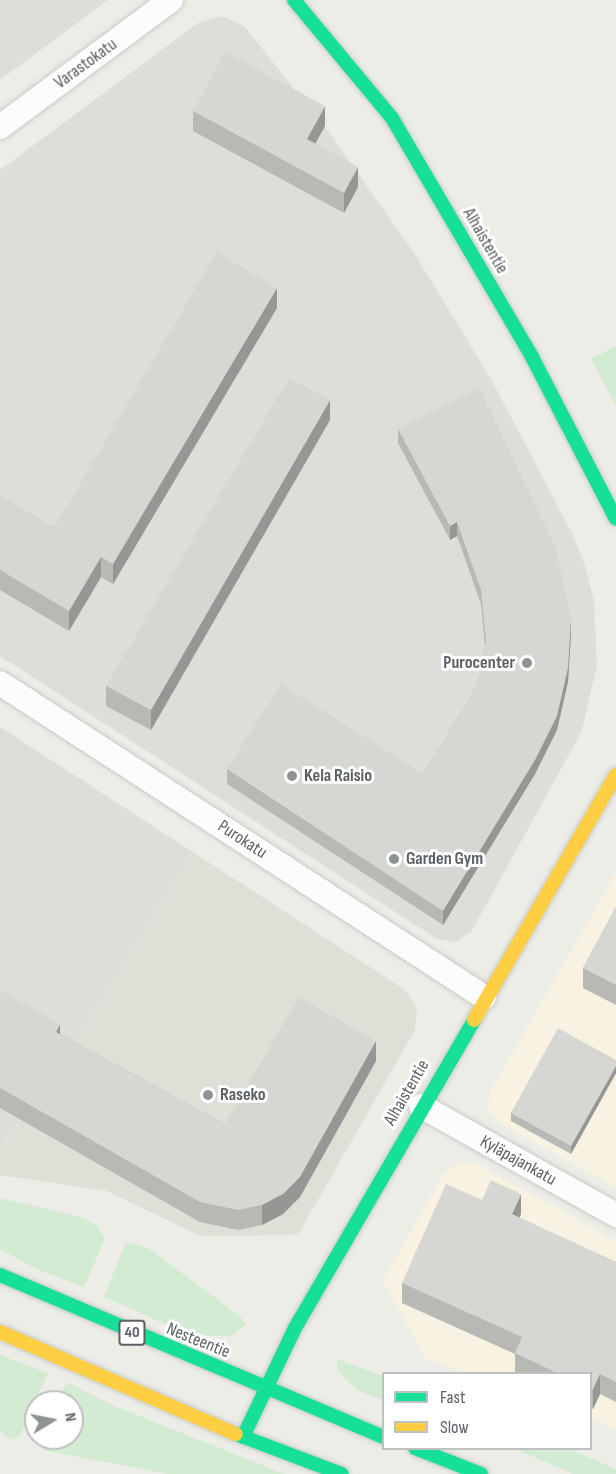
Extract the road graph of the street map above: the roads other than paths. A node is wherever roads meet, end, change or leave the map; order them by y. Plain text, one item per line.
1 (171, 0) edge
2 (294, 0) edge
3 (0, 127) edge
4 (616, 519) edge
5 (0, 683) edge
6 (616, 775) edge
7 (484, 998) junction
8 (421, 1106) junction
9 (616, 1215) edge
10 (0, 1275) edge
11 (0, 1332) edge
12 (265, 1388) junction
13 (382, 1436) edge
14 (243, 1437) junction
15 (418, 1450) edge
16 (342, 1474) edge
17 (481, 1474) edge

1 - 3 street, Varastokatu
2 - 4 street, Alhaistentie
5 - 7 street, Purokatu
6 - 7 street, Alhaistentie
7 - 8 street, Alhaistentie
8 - 9 street, Kyläpajankatu
8 - 12 street, Alhaistentie
10 - 12 street, Nesteentie / 40
11 - 14 street
12 - 13 street, Nesteentie / 40
12 - 14 street, Alhaistentie
14 - 16 street
15 - 17 street

